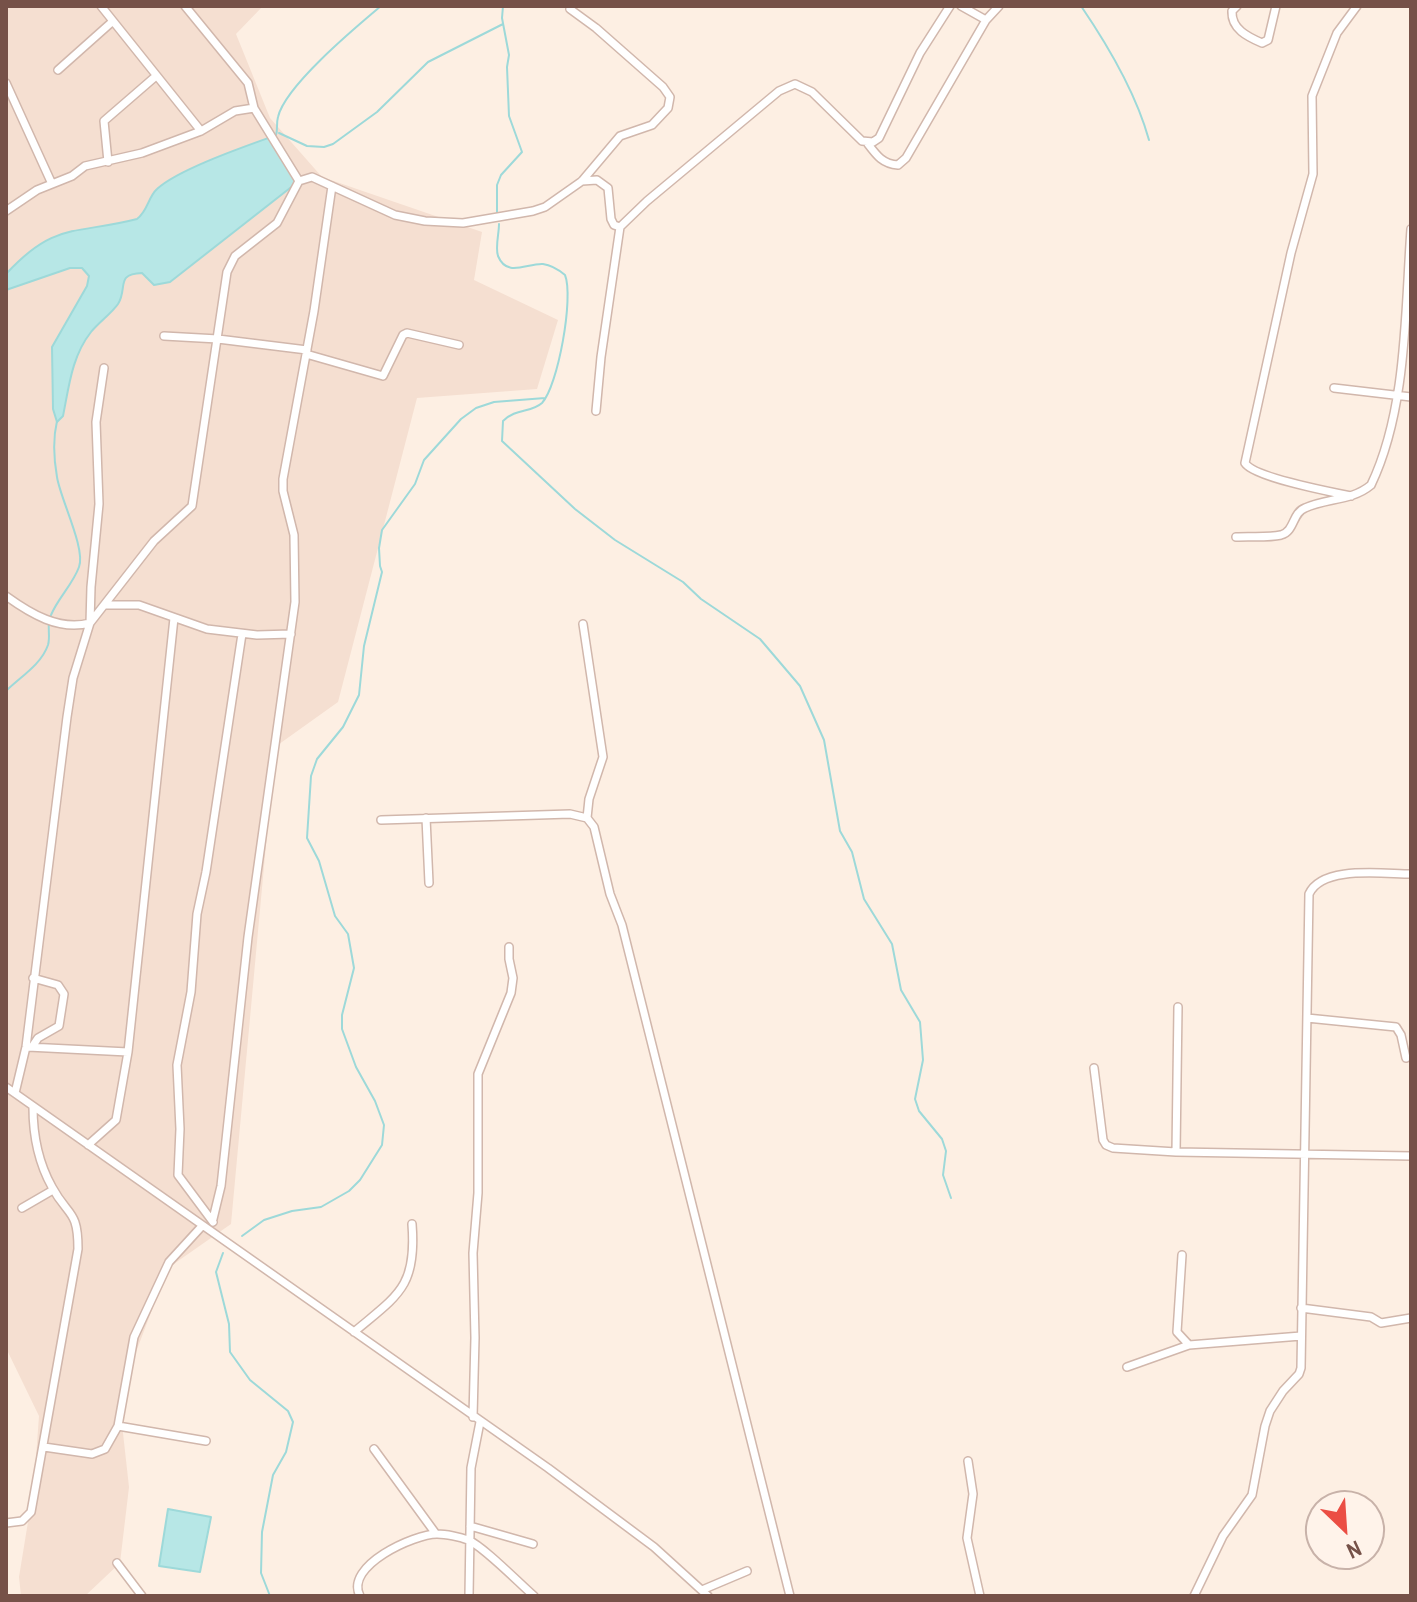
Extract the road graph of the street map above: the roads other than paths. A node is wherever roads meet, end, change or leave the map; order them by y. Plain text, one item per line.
1 (101, 6) edge
2 (185, 6) edge
3 (950, 6) edge
4 (961, 6) edge
5 (999, 6) edge
6 (1237, 6) edge
7 (1276, 6) edge
8 (1357, 6) edge
9 (570, 9) dead end
10 (986, 20) junction
11 (113, 21) junction
12 (58, 70) dead end
13 (156, 76) junction
14 (6, 83) edge
15 (254, 108) junction
16 (201, 131) junction
17 (868, 144) junction
18 (108, 162) junction
19 (299, 181) junction
20 (582, 181) junction
21 (52, 184) junction
22 (332, 186) junction
23 (6, 211) edge
24 (620, 227) junction
25 (1411, 229) edge
26 (1409, 289) edge
27 (164, 336) dead end
28 (218, 339) junction
29 (459, 345) dead end
30 (306, 352) junction
31 (104, 368) dead end
32 (1334, 388) dead end
33 (1397, 395) junction
34 (1411, 397) edge
35 (596, 411) dead end
36 (1351, 496) junction
37 (1236, 537) dead end
38 (6, 596) edge
39 (107, 605) junction
40 (174, 618) junction
41 (90, 623) junction
42 (583, 624) dead end
43 (242, 634) junction
44 (291, 634) junction
45 (426, 818) junction
46 (587, 818) junction
47 (381, 820) dead end
48 (1411, 874) edge
49 (429, 883) dead end
50 (509, 947) dead end
51 (33, 978) junction
52 (1178, 1007) dead end
53 (1307, 1018) junction
54 (29, 1047) junction
55 (128, 1052) junction
56 (1406, 1058) dead end
57 (1094, 1068) dead end
58 (6, 1087) edge
59 (15, 1093) junction
60 (33, 1107) junction
61 (88, 1145) junction
62 (1176, 1152) junction
63 (1303, 1154) junction
64 (1411, 1156) edge
65 (53, 1190) junction
66 (22, 1208) dead end
67 (213, 1219) junction
68 (412, 1224) dead end
69 (202, 1226) junction
70 (210, 1232) junction
71 (1182, 1255) dead end
72 (1301, 1308) junction
73 (1411, 1318) edge
74 (354, 1332) junction
75 (1301, 1336) junction
76 (1189, 1345) junction
77 (1127, 1367) dead end
78 (476, 1419) junction
79 (118, 1426) junction
80 (206, 1441) dead end
81 (44, 1447) junction
82 (374, 1449) dead end
83 (968, 1461) dead end
84 (6, 1523) edge
85 (470, 1526) junction
86 (436, 1534) junction
87 (470, 1541) junction
88 (533, 1544) dead end
89 (117, 1563) dead end
90 (747, 1571) dead end
91 (705, 1593) edge
92 (142, 1596) edge
93 (360, 1596) edge
94 (469, 1596) edge
95 (534, 1596) edge
96 (790, 1596) edge
97 (980, 1596) edge
98 (1194, 1596) edge

1 - 11 street
2 - 15 street
3 - 17 street
4 - 10 street
5 - 10 street
6 - 7 street
8 - 36 street
9 - 20 street
10 - 17 street
11 - 12 street
11 - 13 street
13 - 16 street
13 - 18 street
14 - 21 street
15 - 16 street
15 - 19 street
16 - 18 street
17 - 24 street
18 - 21 street
19 - 22 street
19 - 28 street
20 - 22 street
20 - 24 street
21 - 23 street
22 - 30 street
24 - 35 street
25 - 26 street
26 - 33 street
27 - 28 street
28 - 30 street
28 - 39 street
29 - 30 street
30 - 44 street
31 - 41 street
32 - 33 street
33 - 34 street
33 - 36 street
36 - 37 street
38 - 41 street
39 - 40 street
39 - 41 street
40 - 43 street
40 - 55 street
41 - 51 street
42 - 46 street
43 - 44 street
43 - 67 street
44 - 67 street
45 - 46 street
45 - 47 street
45 - 49 street
46 - 96 street
48 - 53 street
50 - 78 street
51 - 54 street
51 - 54 street
52 - 62 street
53 - 56 street
53 - 63 street
54 - 55 street
54 - 59 street
55 - 61 street
57 - 62 street
58 - 59 street
59 - 60 street
60 - 61 street
60 - 65 street
61 - 69 street
62 - 63 street
63 - 64 street
63 - 72 street
65 - 66 street
65 - 81 street
67 - 70 street
68 - 74 street
69 - 70 street
69 - 79 street
70 - 74 street
71 - 76 street
72 - 73 street
72 - 75 street
74 - 78 street
75 - 76 street
75 - 98 street
76 - 77 street
78 - 85 street
78 - 91 street
79 - 80 street
79 - 81 street
81 - 84 street
82 - 86 street
83 - 97 street
85 - 87 street
85 - 88 street
86 - 87 street
86 - 93 street
87 - 94 street
87 - 95 street
89 - 92 street
90 - 91 street

